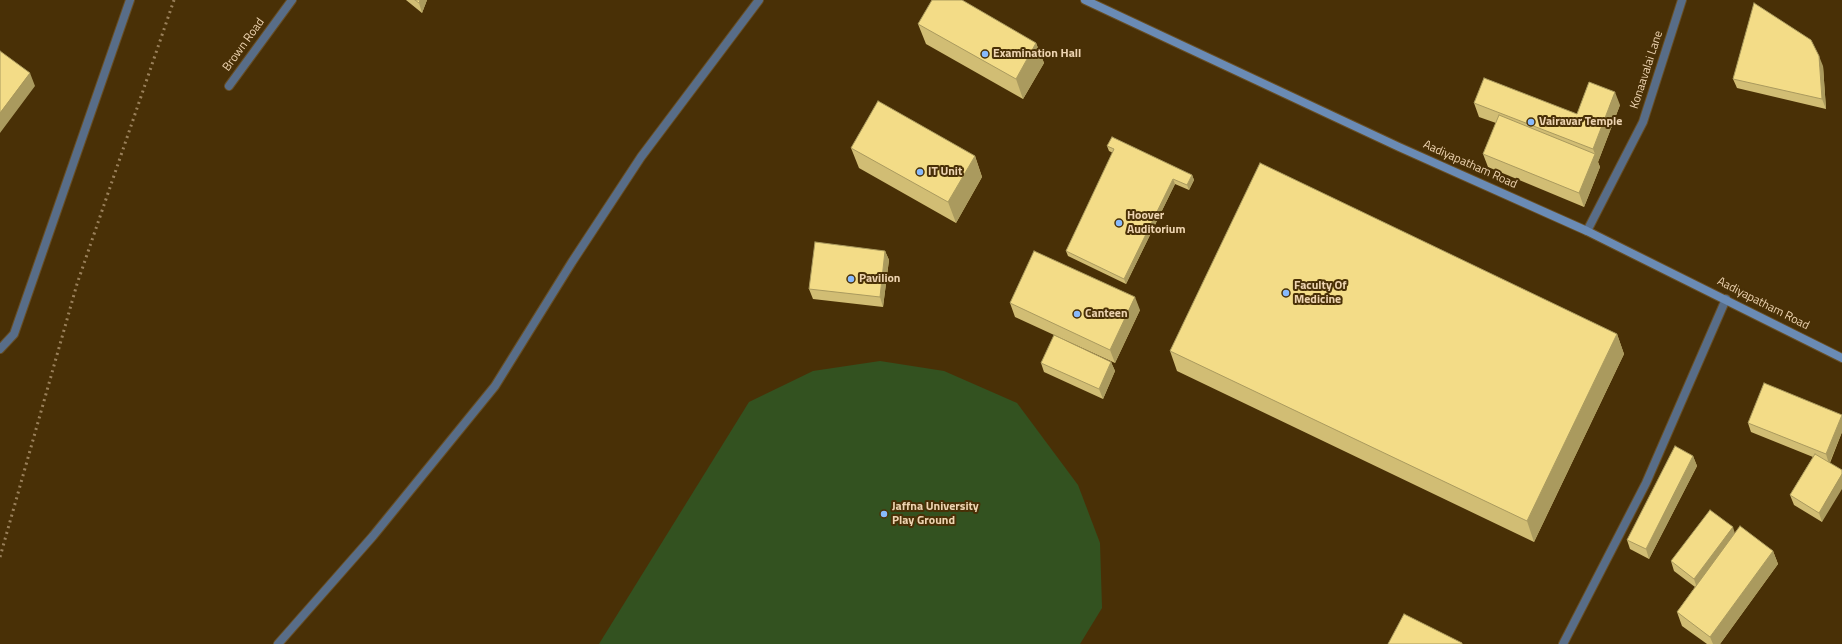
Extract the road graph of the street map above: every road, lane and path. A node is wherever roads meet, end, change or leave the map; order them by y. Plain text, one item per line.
1 (130, 0) edge
2 (292, 0) edge
3 (759, 0) edge
4 (1085, 0) edge
5 (1682, 0) edge
6 (229, 86) dead end
7 (1587, 231) junction
8 (1726, 299) junction
9 (0, 349) edge
10 (1842, 358) edge
11 (278, 644) edge
12 (1563, 644) edge

1 - 9 street
2 - 6 street, Brown Road
3 - 11 street
4 - 7 street, Aadiyapatham Road
5 - 7 street, Konaavalai Lane
7 - 8 street, Aadiyapatham Road
8 - 10 street, Aadiyapatham Road
8 - 12 street

